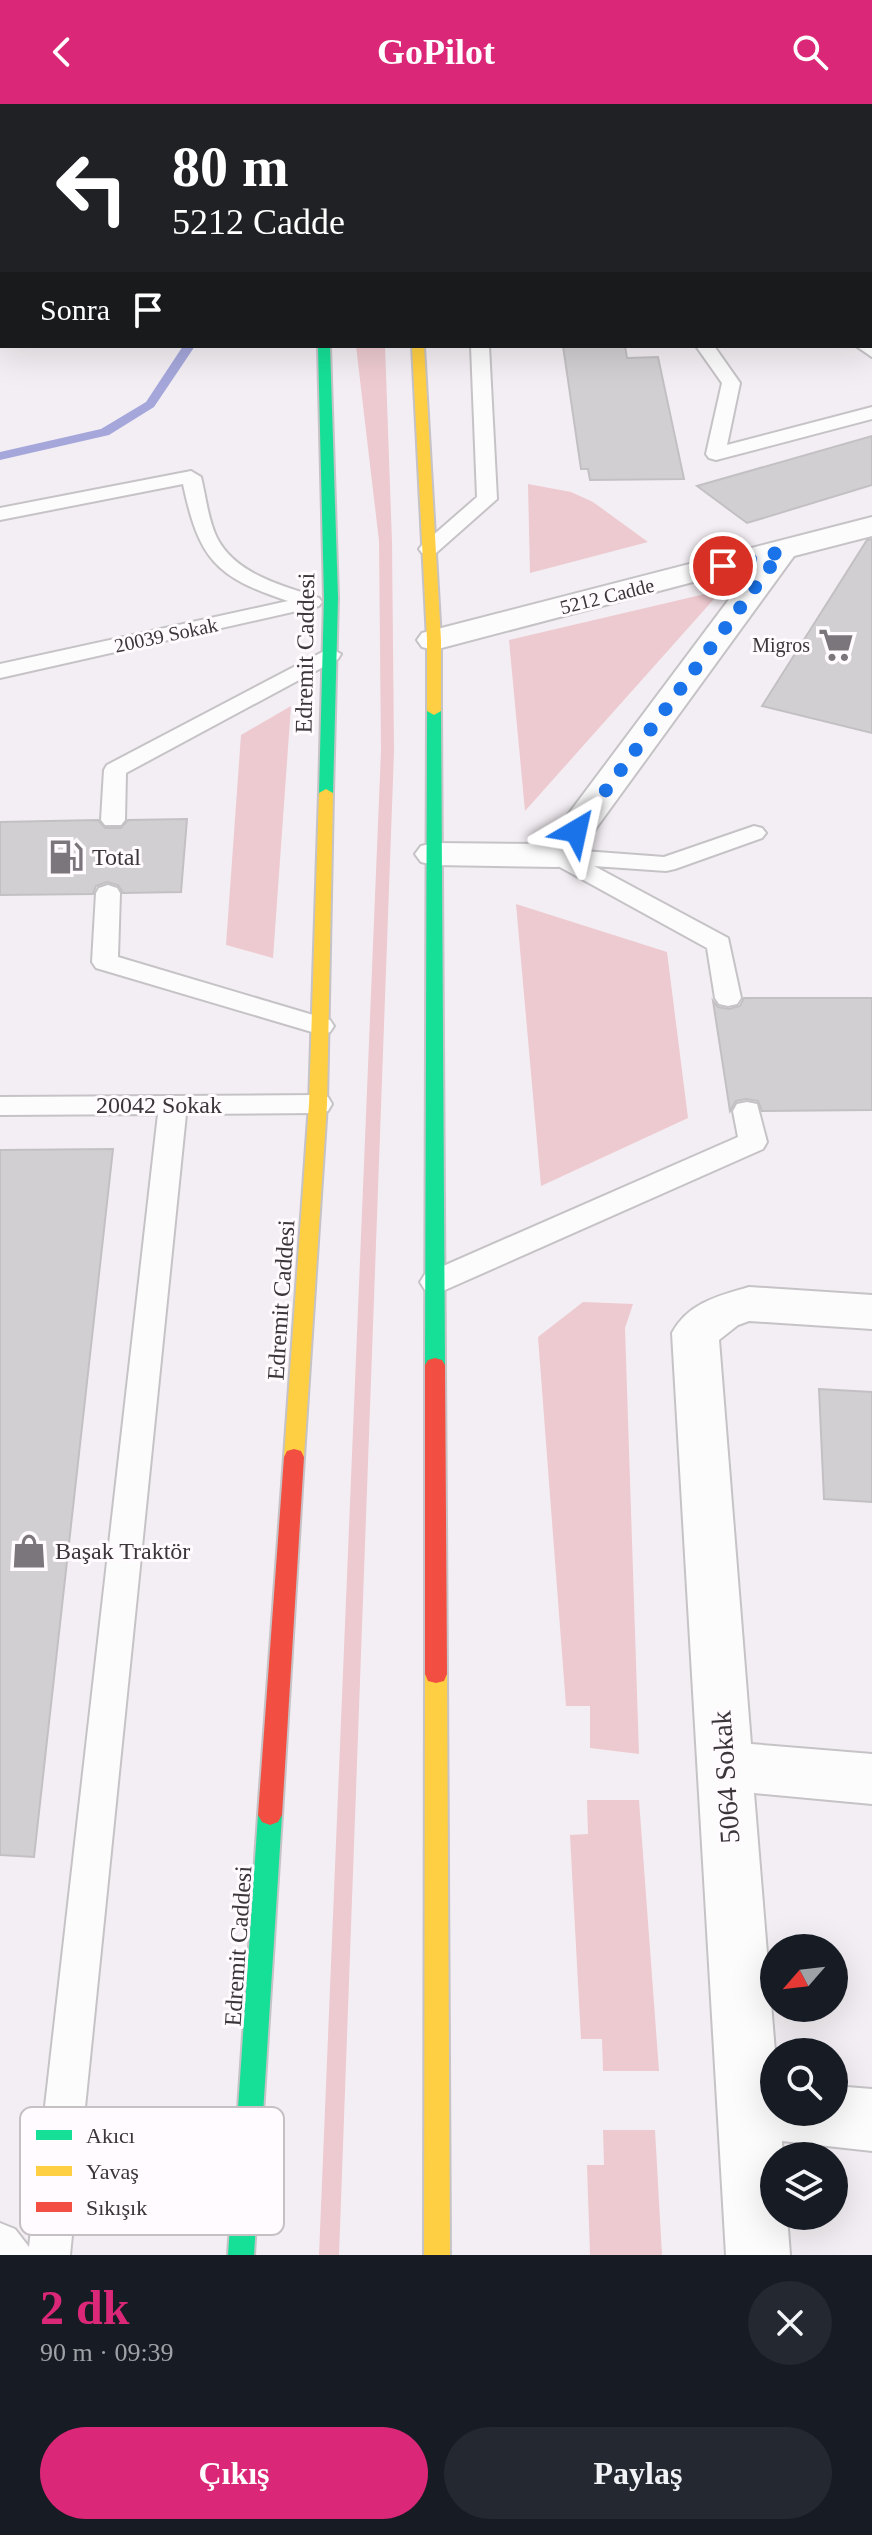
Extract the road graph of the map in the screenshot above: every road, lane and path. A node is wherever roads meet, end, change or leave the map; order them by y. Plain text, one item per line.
1 (324, 348) edge
2 (418, 348) edge
3 (480, 348) edge
4 (706, 348) edge
5 (872, 413) edge
6 (0, 514) edge
7 (872, 526) edge
8 (429, 549) junction
9 (781, 552) junction
10 (322, 600) junction
11 (434, 640) junction
12 (330, 654) junction
13 (0, 671) edge
14 (113, 820) dead end
15 (754, 833) dead end
16 (434, 854) junction
17 (557, 856) junction
18 (108, 893) dead end
19 (728, 998) dead end
20 (321, 1026) junction
21 (318, 1104) junction
22 (173, 1105) junction
23 (0, 1106) edge
24 (747, 1111) dead end
25 (435, 1282) junction
26 (872, 1312) edge
27 (724, 1766) junction
28 (872, 1779) edge
29 (760, 2041) edge
30 (65, 2107) edge
31 (251, 2107) edge
32 (848, 2118) edge
33 (872, 2120) edge
34 (768, 2126) edge
35 (51, 2235) edge
36 (242, 2235) edge
37 (0, 2244) edge
38 (12, 2255) edge
39 (49, 2255) edge
40 (241, 2255) edge
41 (437, 2255) edge
42 (758, 2255) edge

1 - 10 highway, Edremit Caddesi
2 - 8 highway
3 - 8 lane
4 - 5 lane
6 - 10 lane
7 - 9 street, 5212 Cadde
8 - 11 highway
9 - 11 street, 5212 Cadde
9 - 17 street
10 - 12 highway, Edremit Caddesi
10 - 13 lane, 20039 Sokak
11 - 16 highway
12 - 14 lane
12 - 20 highway, Edremit Caddesi
15 - 17 lane
16 - 17 street
16 - 25 highway
17 - 19 lane
18 - 20 lane
20 - 21 highway, Edremit Caddesi
21 - 22 lane, 20042 Sokak
21 - 31 highway, Edremit Caddesi
22 - 23 lane, 20042 Sokak
22 - 30 lane
24 - 25 lane
25 - 41 highway
26 - 27 street, 5064 Sokak
27 - 28 street
27 - 29 street, 5064 Sokak
32 - 33 street
34 - 42 street, 5064 Sokak
35 - 39 lane
36 - 40 highway, Edremit Caddesi
37 - 38 lane

